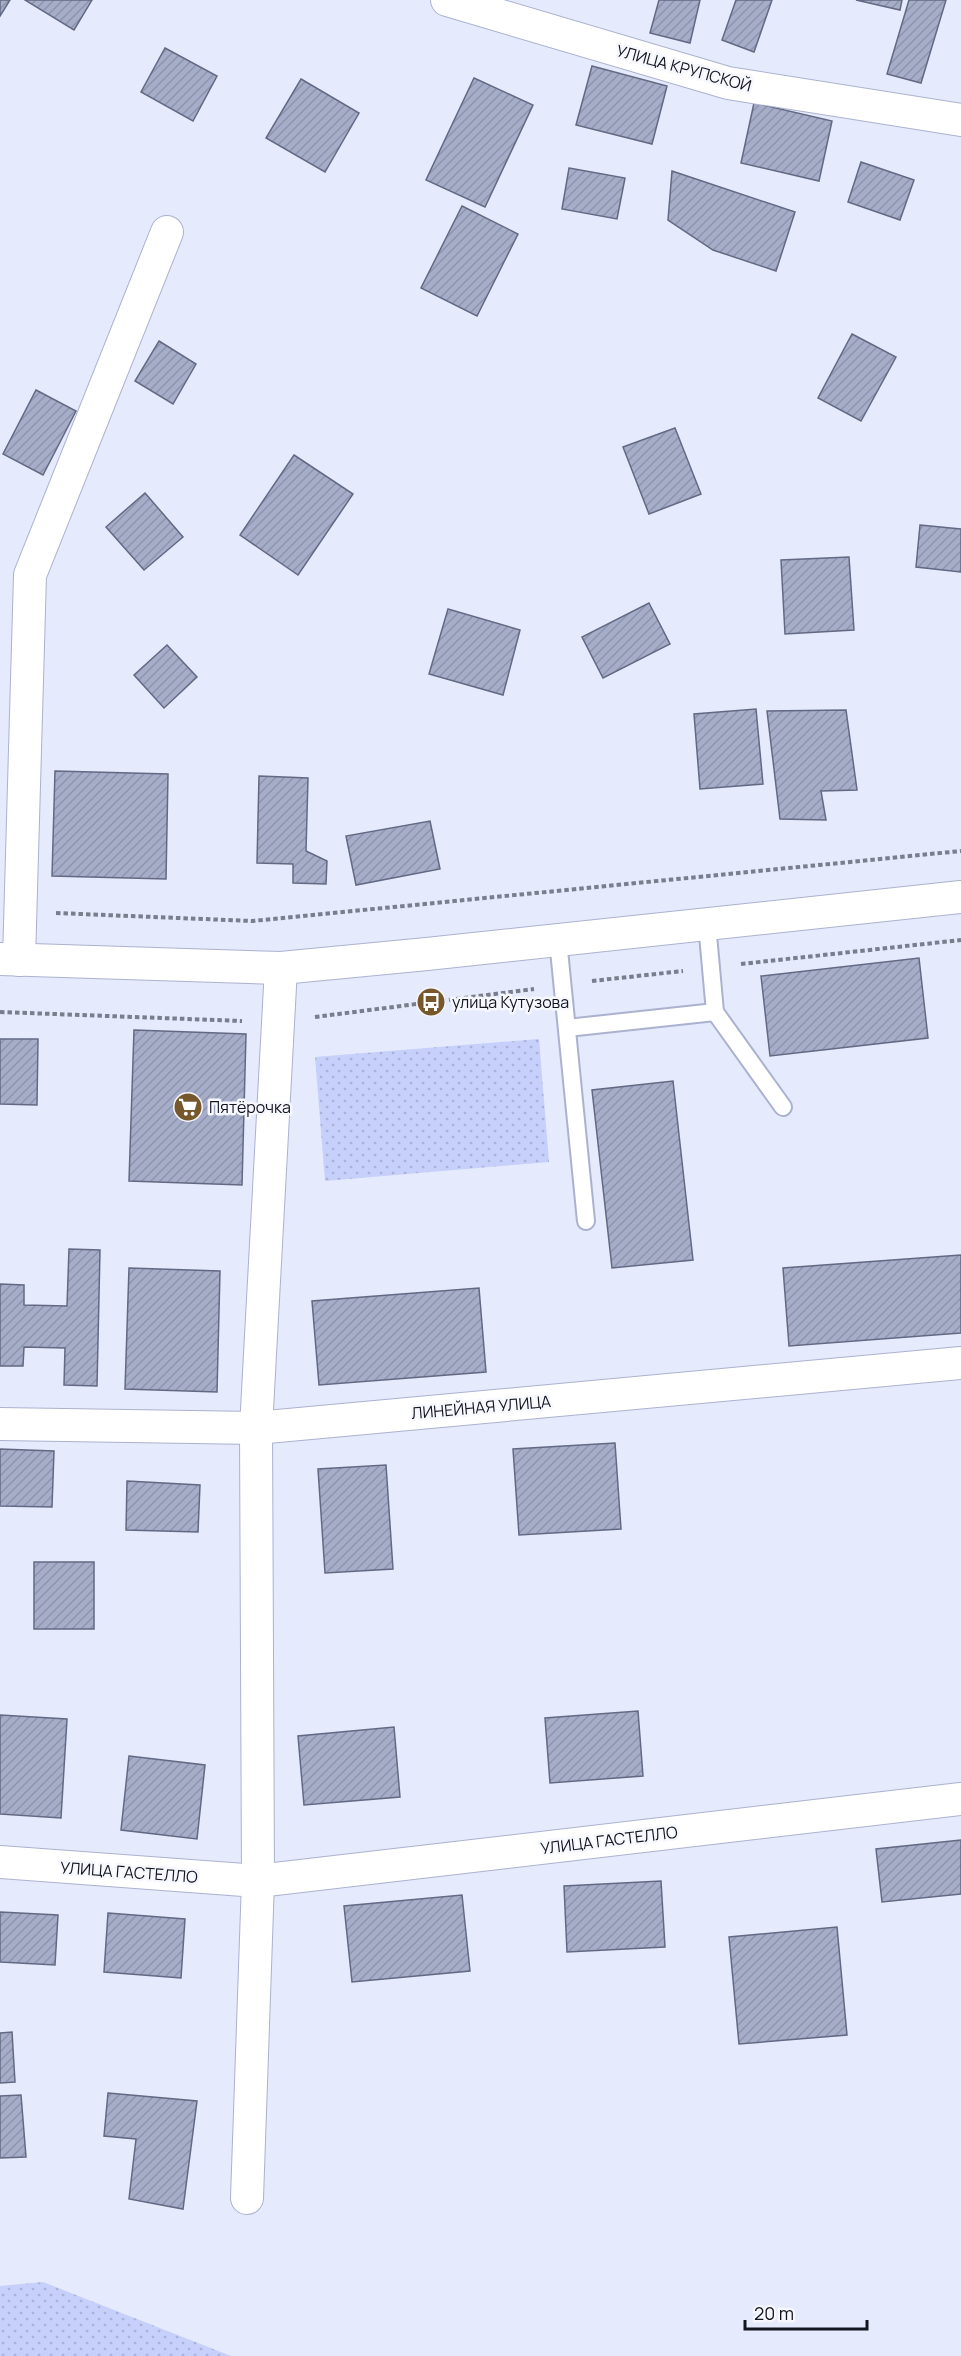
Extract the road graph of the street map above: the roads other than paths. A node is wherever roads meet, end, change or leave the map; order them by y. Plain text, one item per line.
1 (447, 0) edge
2 (961, 120) edge
3 (167, 232) dead end
4 (961, 897) edge
5 (707, 924) junction
6 (558, 940) junction
7 (10, 959) edge
8 (281, 968) junction
9 (715, 1012) junction
10 (567, 1028) junction
11 (783, 1107) dead end
12 (586, 1221) dead end
13 (961, 1363) edge
14 (0, 1424) edge
15 (256, 1428) junction
16 (961, 1799) edge
17 (0, 1862) edge
18 (258, 1881) junction
19 (247, 2198) dead end

1 - 2 street, УЛИЦА КРУПСКОЙ
3 - 7 street
4 - 5 street
5 - 6 street
5 - 9 lane
6 - 8 street
6 - 10 lane
7 - 8 street
8 - 15 street
9 - 10 lane
9 - 11 lane
10 - 12 lane
13 - 15 street, ЛИНЕЙНАЯ УЛИЦА
14 - 15 street, ЛИНЕЙНАЯ УЛИЦА
15 - 18 street
16 - 18 street, УЛИЦА ГАСТЕЛЛО
17 - 18 street, УЛИЦА ГАСТЕЛЛО
18 - 19 street

